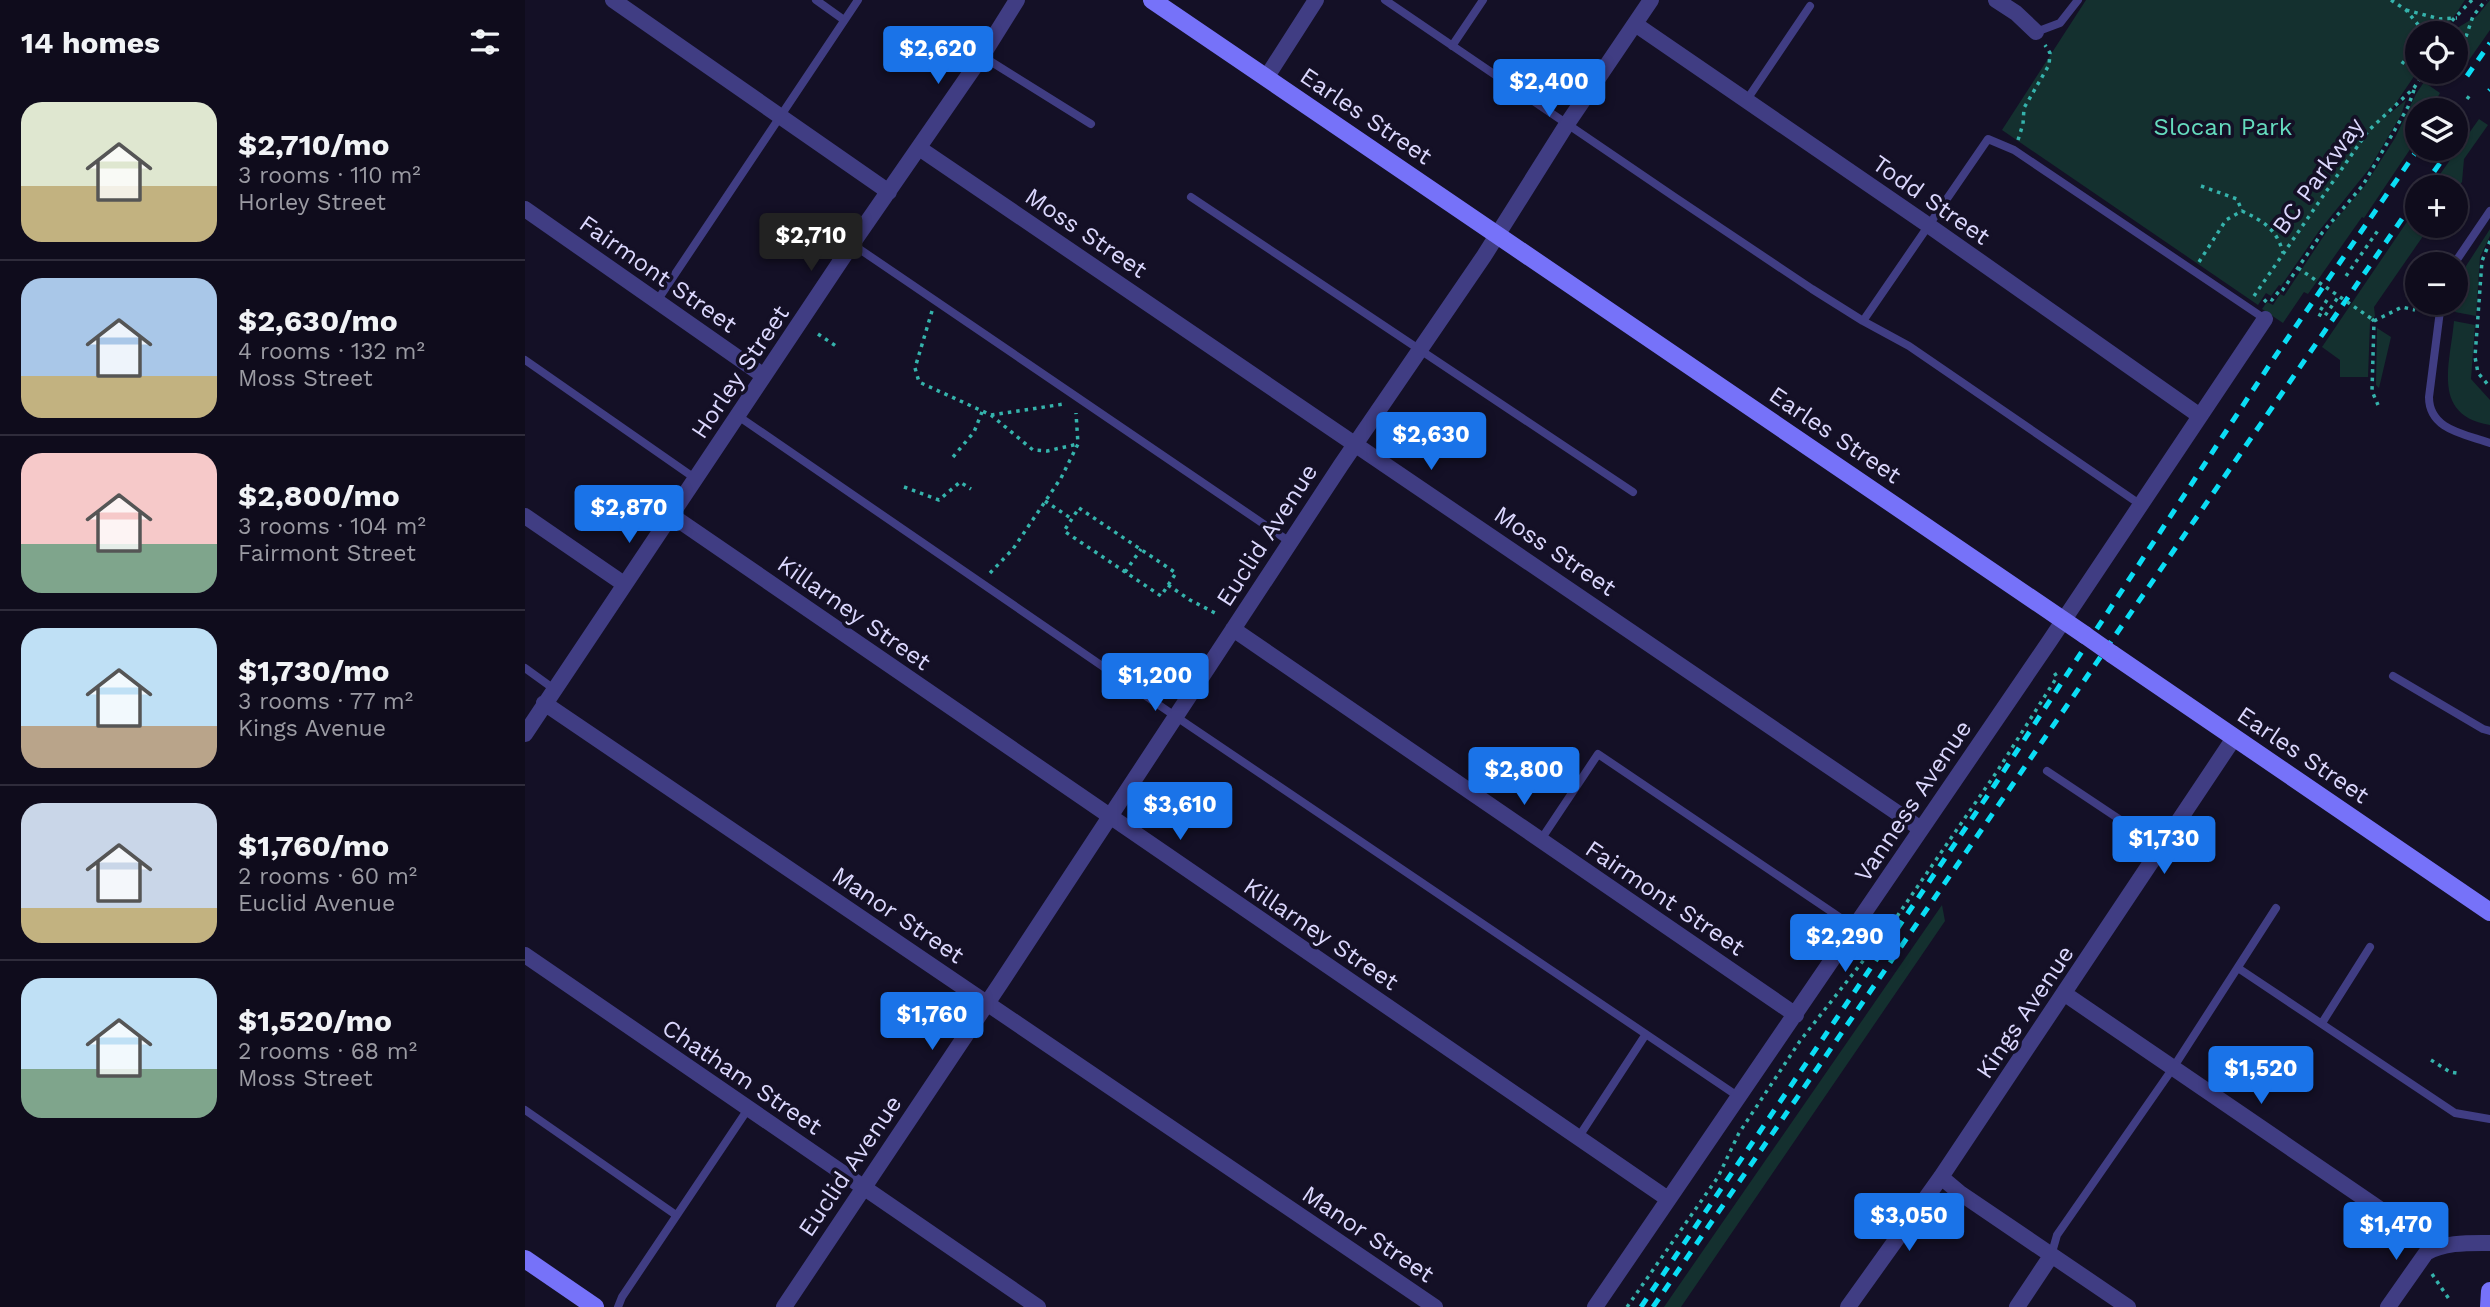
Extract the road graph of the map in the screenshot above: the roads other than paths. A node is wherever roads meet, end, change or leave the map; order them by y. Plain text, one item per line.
1 (613, 0) edge
2 (816, 0) edge
3 (857, 0) edge
4 (1017, 0) edge
5 (1152, 0) edge
6 (1316, 0) edge
7 (1385, 0) edge
8 (1483, 0) edge
9 (1651, 0) edge
10 (1996, 0) edge
11 (2078, 0) edge
12 (1810, 6) dead end
13 (844, 20) junction
14 (1635, 24) junction
15 (2036, 32) joint
16 (1453, 46) junction
17 (982, 56) junction
18 (1266, 78) junction
19 (1747, 101) junction
20 (780, 116) junction
21 (1091, 124) dead end
22 (1567, 124) junction
23 (919, 148) junction
24 (888, 191) junction
25 (1191, 197) dead end
26 (525, 209) edge
27 (2490, 211) edge
28 (1929, 225) junction
29 (1497, 234) junction
30 (852, 244) junction
31 (2462, 252) edge
32 (657, 301) junction
33 (2439, 315) edge
34 (2261, 316) joint
35 (1863, 321) junction
36 (1418, 350) junction
37 (525, 360) edge
38 (764, 376) junction
39 (738, 416) junction
40 (2200, 416) junction
41 (1356, 443) junction
42 (2490, 443) edge
43 (696, 479) junction
44 (1633, 492) dead end
45 (2141, 505) junction
46 (671, 515) junction
47 (525, 516) edge
48 (1290, 542) junction
49 (624, 584) junction
50 (2063, 621) junction
51 (1233, 629) junction
52 (525, 668) edge
53 (2393, 676) dead end
54 (554, 688) junction
55 (544, 703) junction
56 (1175, 716) junction
57 (2490, 731) edge
58 (525, 734) edge
59 (2234, 738) junction
60 (2047, 771) dead end
61 (1110, 817) junction
62 (1921, 829) junction
63 (1540, 841) junction
64 (2161, 847) junction
65 (2276, 908) dead end
66 (2490, 912) edge
67 (1854, 928) junction
68 (2370, 947) dead end
69 (525, 955) edge
70 (2238, 968) junction
71 (2065, 993) junction
72 (987, 1003) junction
73 (1795, 1015) junction
74 (2322, 1023) junction
75 (1646, 1034) junction
76 (2173, 1068) junction
77 (1739, 1097) junction
78 (748, 1109) junction
79 (525, 1110) edge
80 (2490, 1119) edge
81 (1578, 1138) junction
82 (1941, 1177) junction
83 (863, 1187) junction
84 (1668, 1199) junction
85 (676, 1215) junction
86 (2490, 1243) edge
87 (2434, 1248) junction
88 (2051, 1256) junction
89 (525, 1259) edge
90 (2490, 1291) edge
91 (595, 1307) edge
92 (618, 1307) edge
93 (784, 1307) edge
94 (1038, 1307) edge
95 (1436, 1307) edge
96 (1595, 1307) edge
97 (1847, 1307) edge
98 (2017, 1307) edge
99 (2127, 1307) edge
100 (2388, 1307) edge
101 (2489, 1307) edge

1 - 20 street
2 - 13 lane
3 - 13 lane
4 - 17 street, Horley Street
5 - 18 street, Earles Street
6 - 18 street
7 - 16 lane
8 - 16 lane
9 - 14 street, Euclid Avenue
10 - 15 street
11 - 15 lane
12 - 19 lane
13 - 20 lane
14 - 19 street, Todd Street
14 - 22 street, Euclid Avenue
16 - 22 lane
17 - 21 lane
17 - 23 street, Horley Street
18 - 29 street, Earles Street
19 - 28 street, Todd Street
20 - 24 street
20 - 32 lane
22 - 29 street, Euclid Avenue
22 - 35 lane
23 - 24 street, Horley Street
23 - 41 street, Moss Street
24 - 30 street, Horley Street
25 - 36 lane
26 - 32 street, Fairmont Street
27 - 31 lane
28 - 34 lane
28 - 35 lane
28 - 40 street, Todd Street
29 - 36 street, Euclid Avenue
29 - 50 street, Earles Street
30 - 38 street, Horley Street
30 - 48 lane
32 - 38 street, Fairmont Street
33 - 42 lane
34 - 40 street, Vanness Avenue
35 - 45 lane
36 - 41 street, Euclid Avenue
36 - 44 lane
37 - 43 lane
38 - 39 street, Horley Street
39 - 43 street, Horley Street
39 - 56 lane
40 - 45 street, Vanness Avenue
41 - 48 street, Euclid Avenue
41 - 62 street, Moss Street
43 - 46 street, Horley Street
45 - 50 street, Vanness Avenue
46 - 49 street, Horley Street
46 - 61 street, Killarney Street
47 - 49 street
48 - 51 street, Euclid Avenue
49 - 54 street, Horley Street
50 - 59 street, Earles Street, bridge
50 - 62 street, Vanness Avenue
51 - 56 street, Euclid Avenue
51 - 63 street, Fairmont Street
52 - 54 lane
53 - 57 lane
54 - 55 street, Horley Street
55 - 58 street, Horley Street
55 - 72 street, Manor Street
56 - 61 street, Euclid Avenue
56 - 75 lane
59 - 64 street, Kings Avenue
59 - 66 street, Earles Street
60 - 64 lane
61 - 72 street, Euclid Avenue
61 - 81 street, Killarney Street
62 - 67 street, Vanness Avenue
63 - 67 lane
63 - 73 street, Fairmont Street
64 - 71 street, Kings Avenue
65 - 70 lane
67 - 73 street, Vanness Avenue
68 - 74 lane
69 - 78 street, Chatham Street
70 - 74 lane
70 - 76 lane
71 - 76 street
71 - 82 street, Kings Avenue
72 - 83 street, Euclid Avenue
72 - 95 street, Manor Street
73 - 77 street, Vanness Avenue
74 - 80 lane
75 - 77 lane
75 - 81 lane
76 - 87 street
76 - 88 lane
77 - 84 street, Vanness Avenue
78 - 83 street, Chatham Street
78 - 85 lane
79 - 85 lane
81 - 84 street, Killarney Street
82 - 88 street
82 - 97 street, Kings Avenue
83 - 93 street, Euclid Avenue
83 - 94 street, Chatham Street
84 - 96 street, Vanness Avenue
85 - 92 lane
86 - 87 street
87 - 100 street
88 - 98 street
88 - 99 street
89 - 91 street
90 - 101 street

